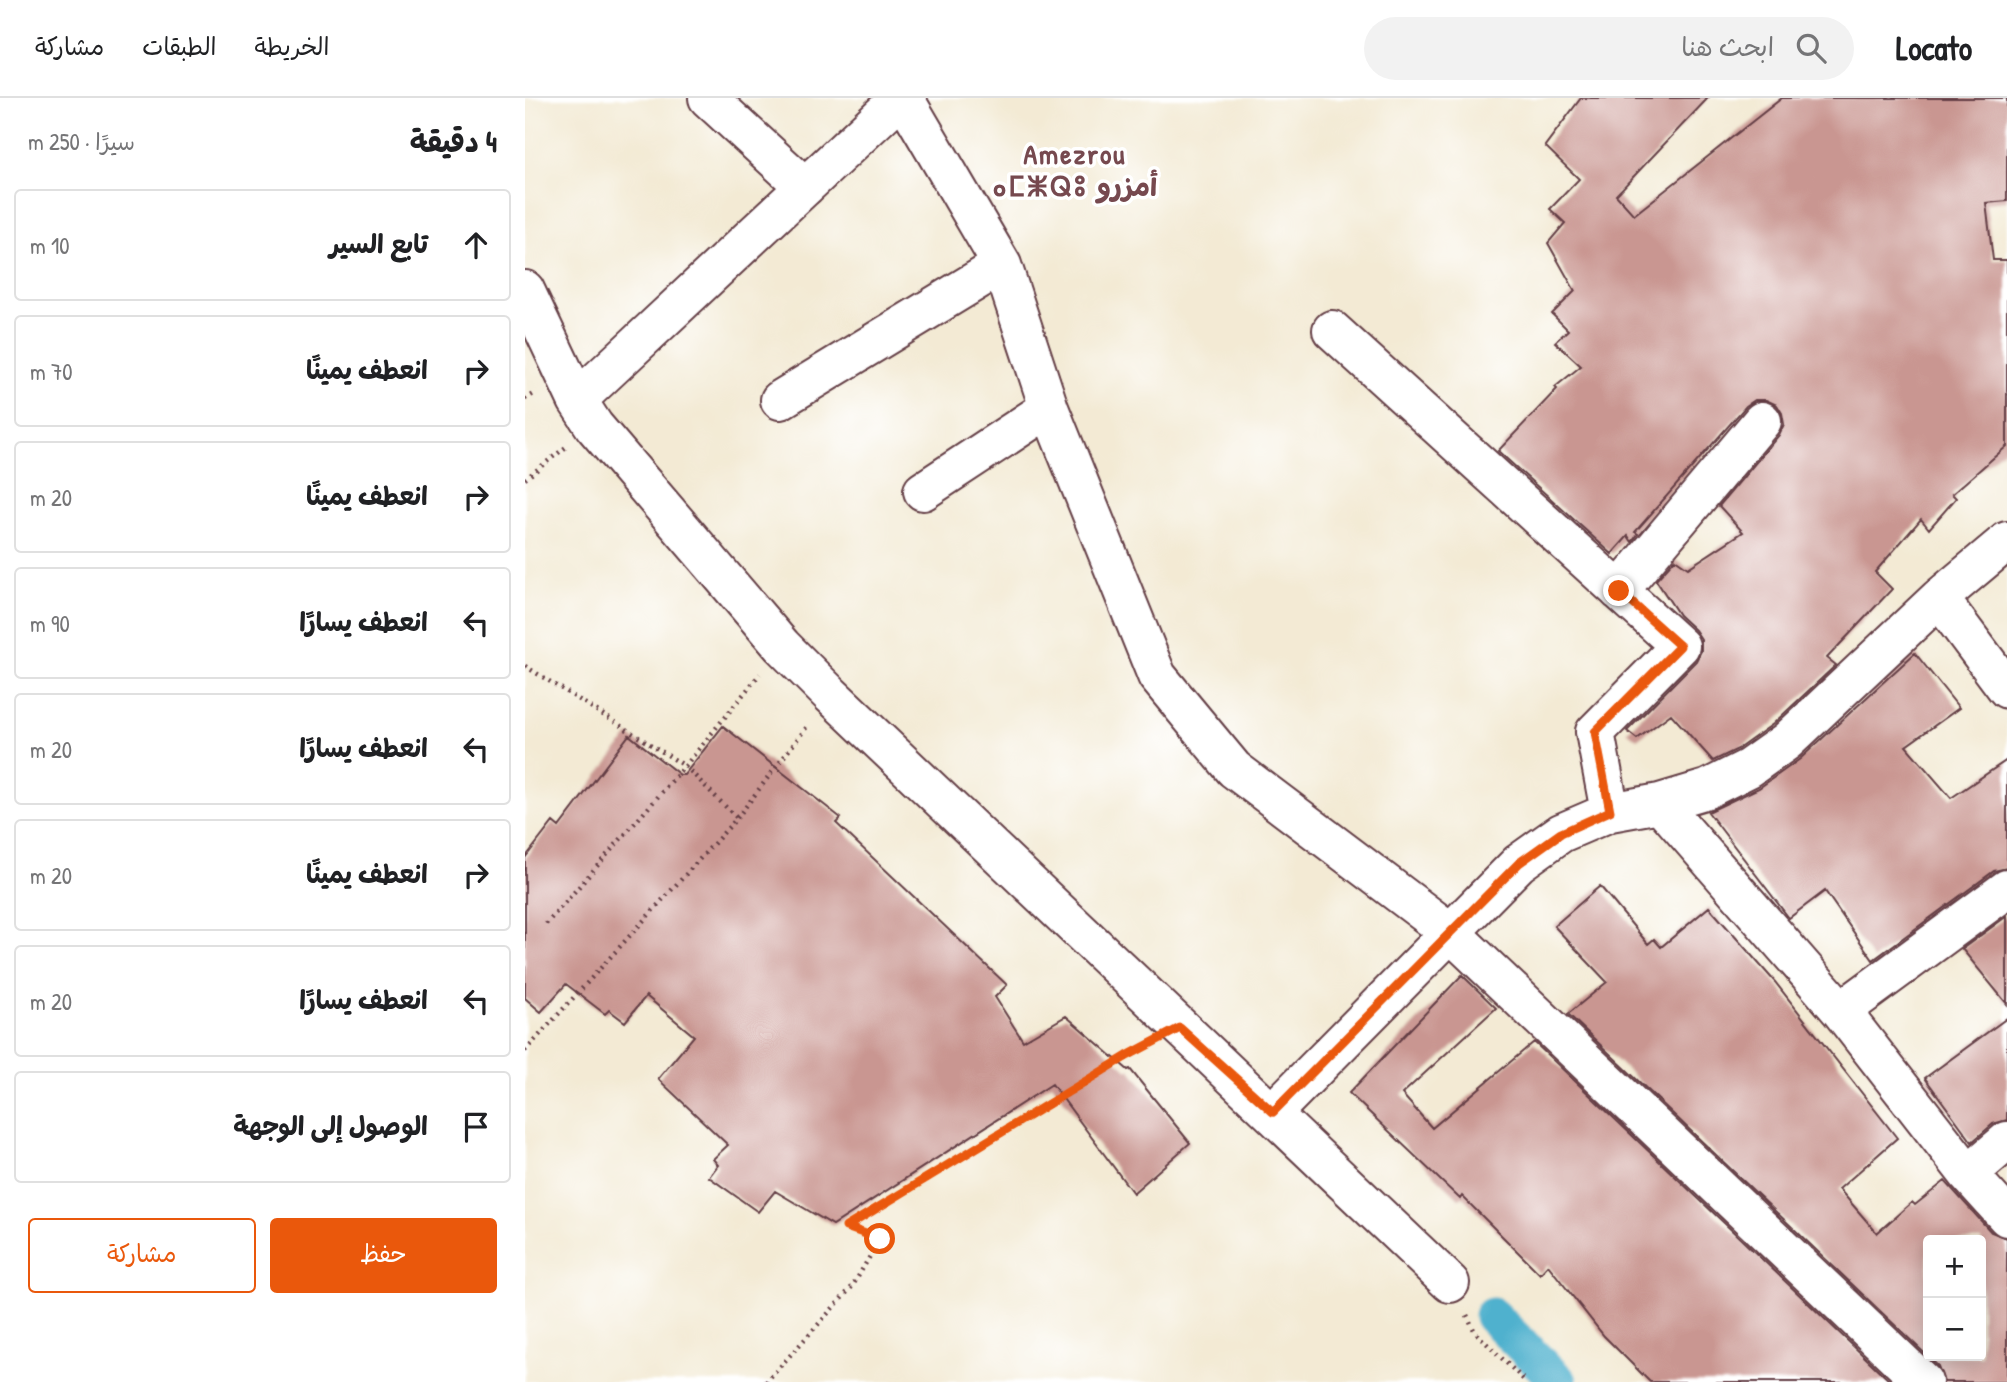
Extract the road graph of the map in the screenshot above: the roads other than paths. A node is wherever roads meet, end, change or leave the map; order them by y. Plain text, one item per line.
1 (708, 98) edge
2 (902, 98) edge
3 (805, 187) junction
4 (1002, 265) junction
5 (525, 290) edge
6 (1332, 330) dead end
7 (780, 400) dead end
8 (1049, 408) junction
9 (585, 413) junction
10 (1762, 421) dead end
11 (923, 491) dead end
12 (2007, 541) edge
13 (1619, 591) junction
14 (1939, 598) junction
15 (2007, 689) edge
16 (1660, 803) junction
17 (1610, 811) junction
18 (2007, 889) edge
19 (1450, 932) junction
20 (1841, 1012) junction
21 (1273, 1112) junction
22 (2007, 1141) edge
23 (1968, 1174) junction
24 (2007, 1217) edge
25 (1450, 1283) road end
26 (1923, 1382) edge

1 - 3 street
2 - 3 street
2 - 4 street
3 - 9 street
4 - 7 street
4 - 8 street
5 - 9 street
6 - 13 street
8 - 11 street
8 - 19 street
9 - 21 street
10 - 13 street
12 - 14 street
13 - 17 street
14 - 15 street
14 - 16 street
16 - 17 street
16 - 20 street
17 - 19 street
18 - 20 street
19 - 21 street
19 - 26 street
20 - 23 street
21 - 25 street
22 - 23 street
23 - 24 street

